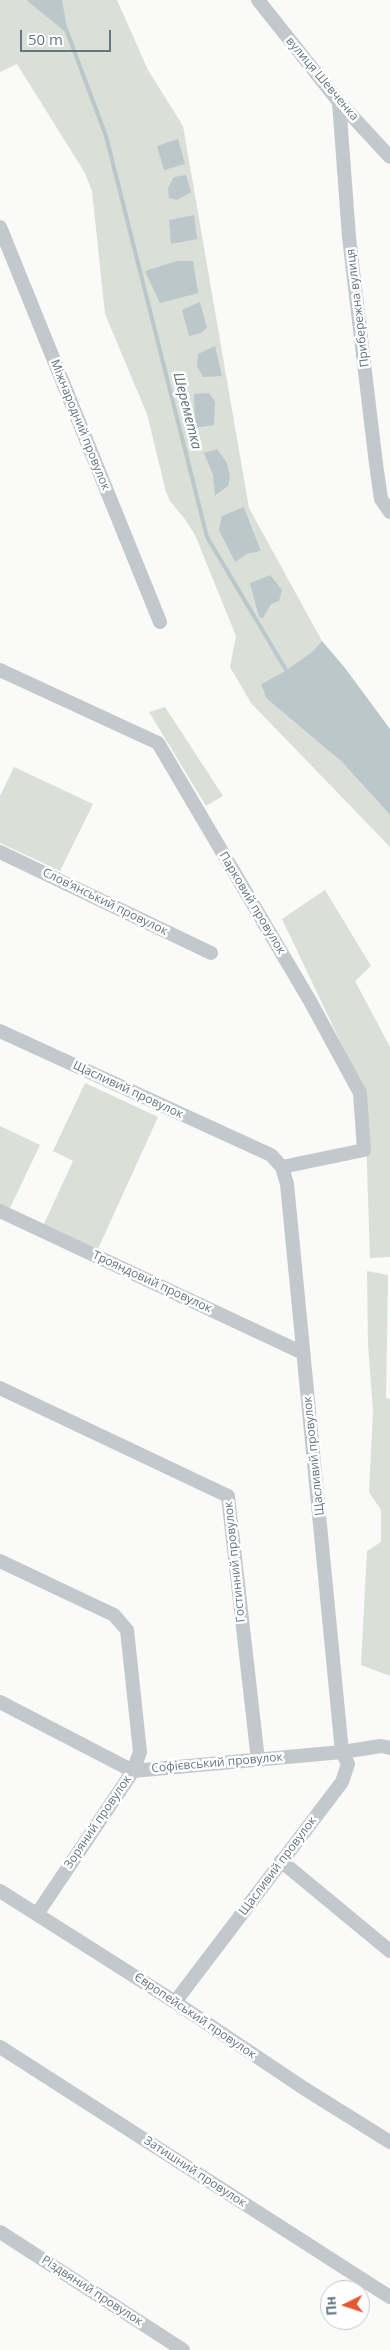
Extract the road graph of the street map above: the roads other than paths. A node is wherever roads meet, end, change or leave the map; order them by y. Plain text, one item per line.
1 (258, 0) edge
2 (339, 102) junction
3 (390, 156) edge
4 (0, 227) edge
5 (390, 512) edge
6 (160, 622) dead end
7 (0, 670) edge
8 (0, 852) edge
9 (211, 953) dead end
10 (0, 1031) edge
11 (282, 1166) junction
12 (0, 1211) edge
13 (304, 1353) junction
14 (0, 1388) edge
15 (0, 1561) edge
16 (0, 1702) edge
17 (390, 1748) edge
18 (342, 1752) junction
19 (258, 1760) junction
20 (133, 1771) junction
21 (282, 1862) junction
22 (0, 1891) edge
23 (37, 1914) junction
24 (390, 1951) edge
25 (174, 2002) junction
26 (0, 2047) edge
27 (390, 2142) edge
28 (0, 2232) edge
29 (390, 2297) edge
30 (183, 2350) edge

1 - 2 street, вулиця Шевченка
2 - 3 street, вулиця Шевченка
2 - 5 street, Прибережна вулиця
4 - 6 street, Міжнародний провулок
7 - 11 street, Парковий провулок
8 - 9 street, Словʼянський провулок
10 - 11 street, Щасливий провулок
11 - 13 street, Щасливий провулок
12 - 13 street, Трояндовий провулок
13 - 18 street, Щасливий провулок
14 - 19 street, Гостинний провулок
15 - 20 street, Зоряний провулок
16 - 20 street, Софієвський провулок
17 - 18 street, Софієвський провулок
18 - 19 street, Софієвський провулок
18 - 21 street, Щасливий провулок
19 - 20 street, Софієвський провулок
20 - 23 street, Зоряний провулок
21 - 24 street
21 - 25 street, Щасливий провулок
22 - 23 street, Європейський провулок
23 - 25 street, Європейський провулок
25 - 27 street, Європейський провулок
26 - 29 street, Затишний провулок
28 - 30 street, Різдвяний провулок

